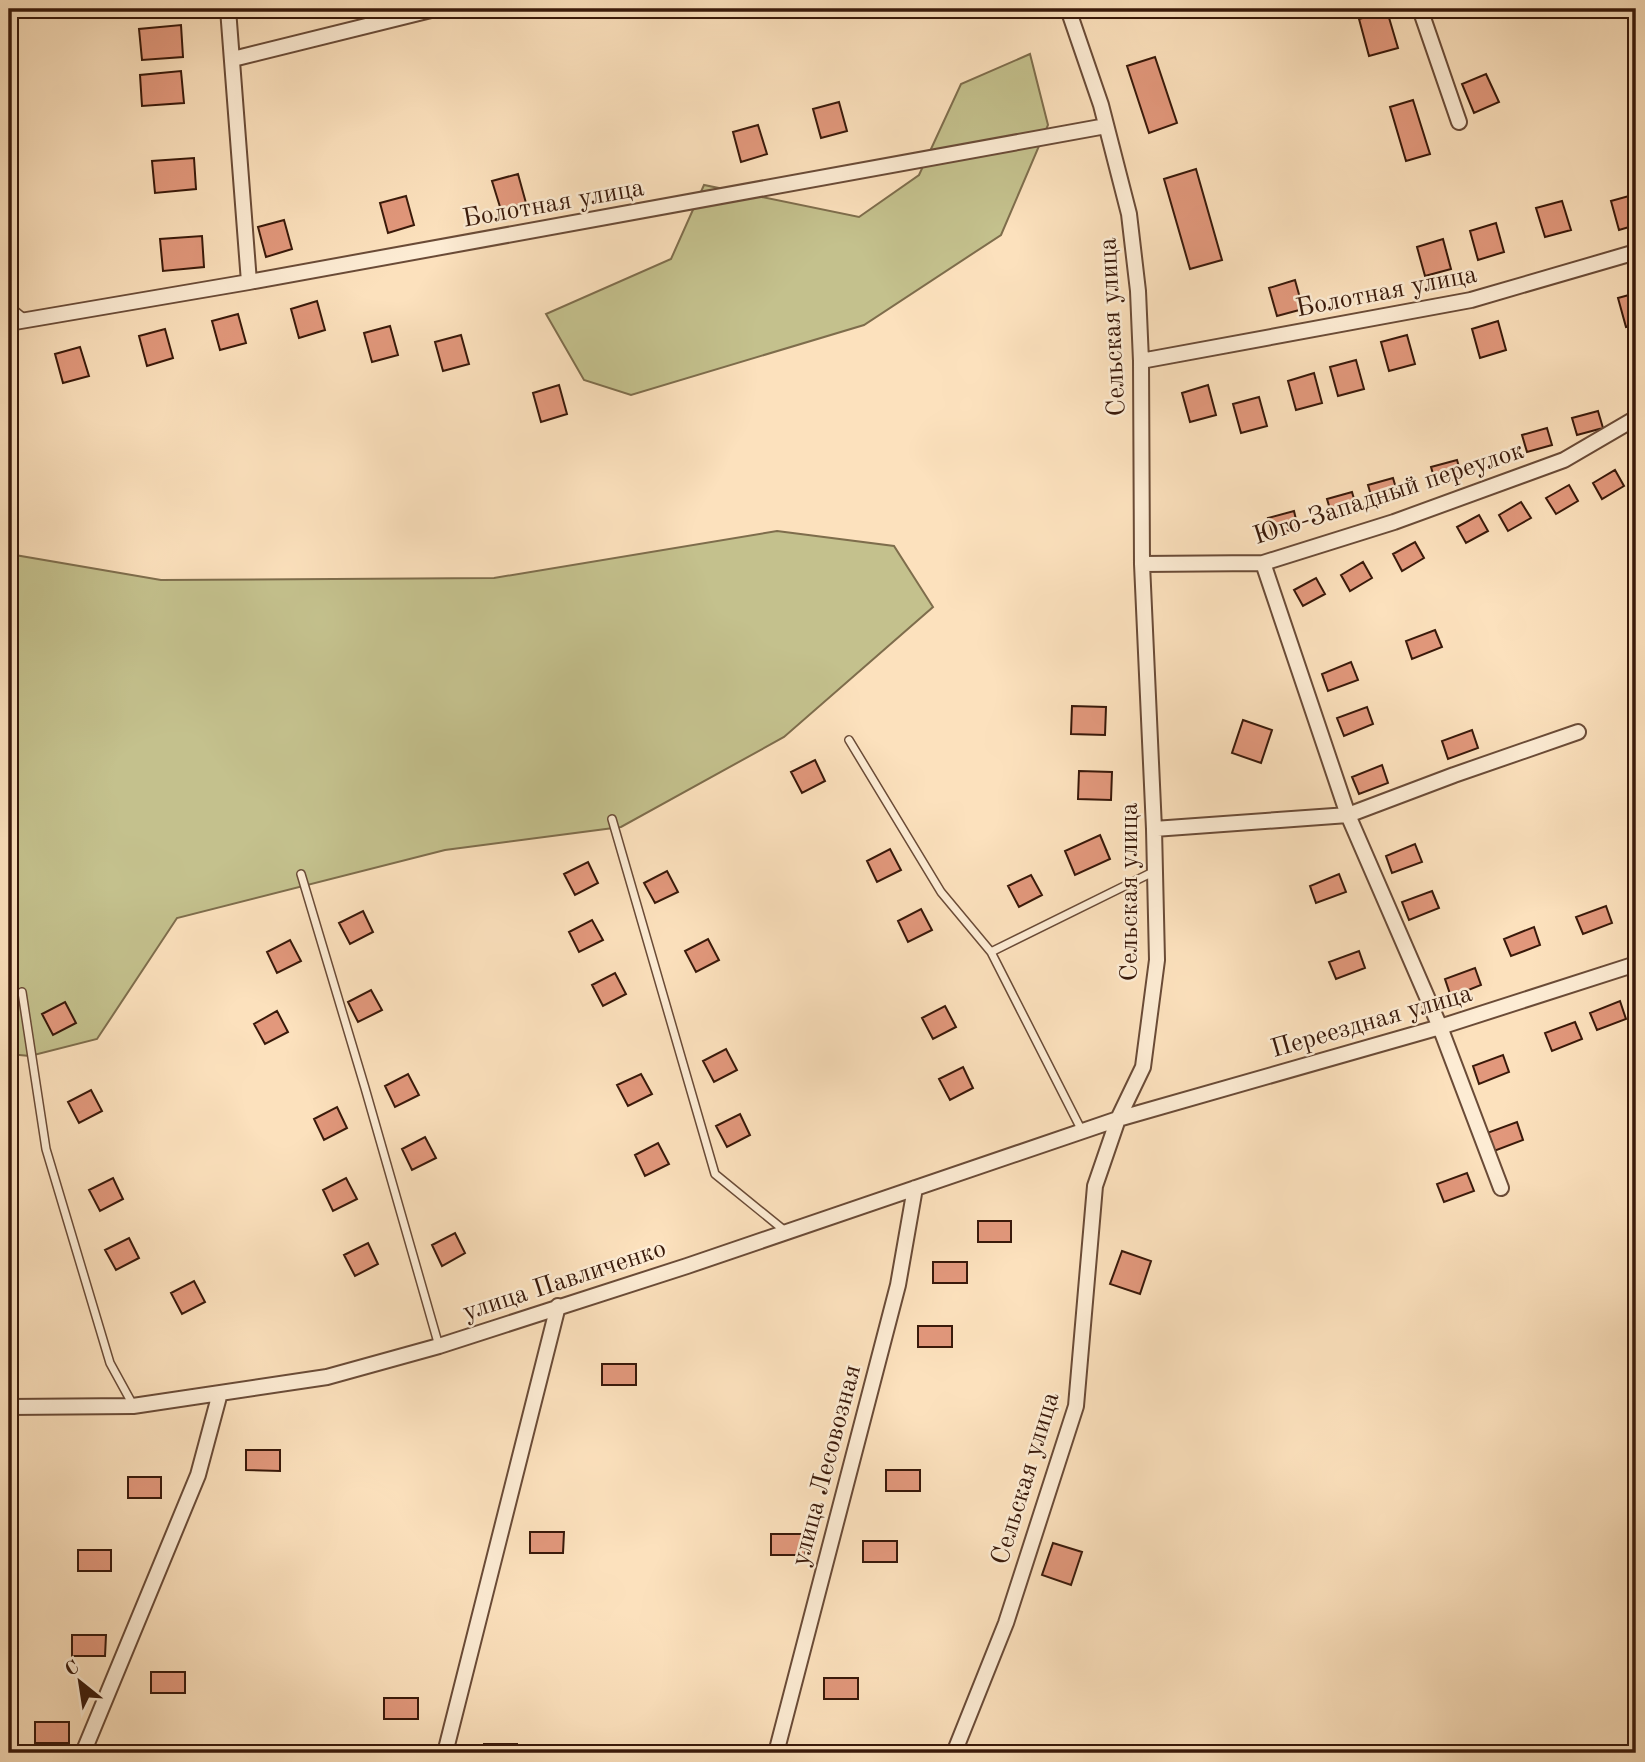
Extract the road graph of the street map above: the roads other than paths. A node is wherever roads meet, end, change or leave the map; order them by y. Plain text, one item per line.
1 (228, 9) edge
2 (435, 9) edge
3 (1068, 9) edge
4 (1420, 9) edge
5 (233, 60) junction
6 (1459, 122) dead end
7 (1106, 126) junction
8 (1636, 253) edge
9 (249, 282) junction
10 (9, 306) edge
11 (26, 320) junction
12 (9, 323) edge
13 (1141, 361) junction
14 (1636, 418) edge
15 (1263, 563) junction
16 (1142, 564) junction
17 (1578, 732) dead end
18 (849, 740) dead end
19 (1348, 816) junction
20 (612, 819) dead end
21 (1154, 829) junction
22 (1155, 871) junction
23 (301, 874) dead end
24 (991, 952) junction
25 (1636, 964) edge
26 (22, 992) dead end
27 (1440, 1027) junction
28 (1118, 1118) junction
29 (1083, 1131) junction
30 (915, 1188) junction
31 (1500, 1188) dead end
32 (786, 1232) junction
33 (558, 1306) junction
34 (439, 1346) junction
35 (220, 1393) junction
36 (133, 1406) junction
37 (9, 1407) edge
38 (83, 1753) edge
39 (445, 1753) edge
40 (776, 1753) edge
41 (954, 1753) edge

1 - 5 street
2 - 5 street
3 - 7 street, Сельская улица
4 - 6 street
5 - 9 street
7 - 9 street, Болотная улица
7 - 13 street, Сельская улица
8 - 13 street, Болотная улица
9 - 11 street, Болотная улица
10 - 11 lane
11 - 12 street, Болотная улица
13 - 16 street, Сельская улица
14 - 15 street, Юго-Западный переулок
15 - 16 street, Юго-Западный переулок
15 - 19 street
16 - 21 street, Сельская улица
17 - 19 street
18 - 24 lane
19 - 21 street
19 - 27 street
20 - 32 lane
21 - 22 street, Сельская улица
22 - 24 lane
22 - 28 street, Сельская улица
23 - 34 lane
24 - 29 lane
25 - 27 street, Переездная улица
26 - 36 lane
27 - 28 street, Переездная улица
27 - 31 street
28 - 29 street, улица Павличенко
28 - 41 street, Сельская улица
29 - 30 street, улица Павличенко
30 - 32 street, улица Павличенко
30 - 40 street, улица Лесовозная
32 - 33 street, улица Павличенко
33 - 34 street, улица Павличенко
33 - 39 street
34 - 35 street, улица Павличенко
35 - 36 street, улица Павличенко
35 - 38 street
36 - 37 street, улица Павличенко

